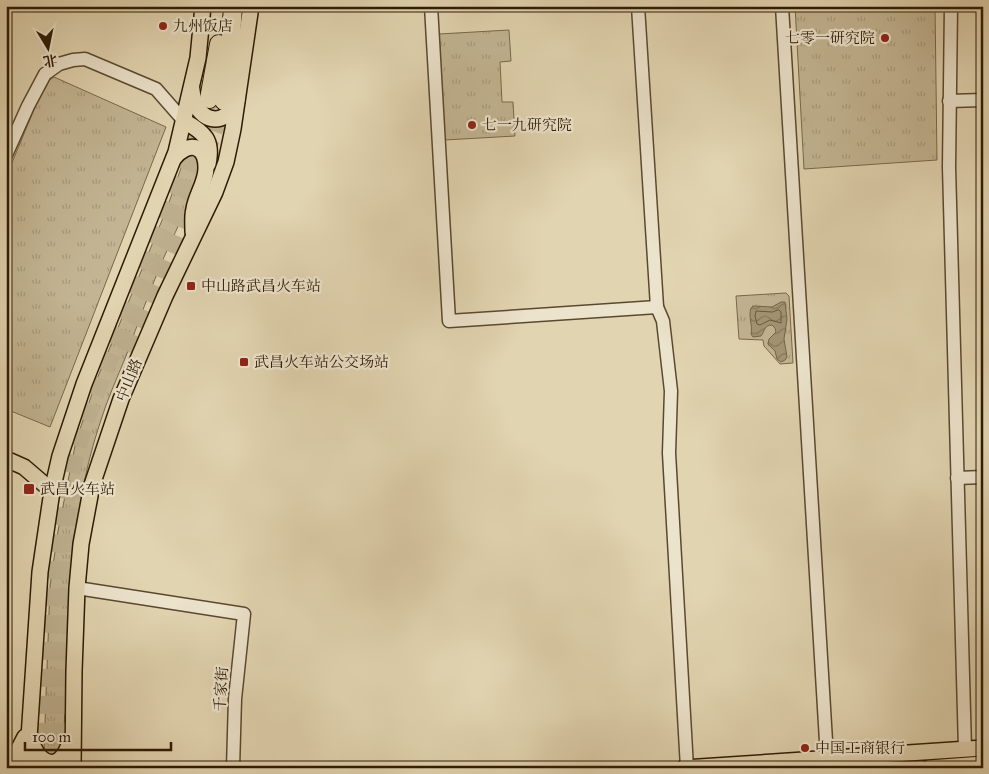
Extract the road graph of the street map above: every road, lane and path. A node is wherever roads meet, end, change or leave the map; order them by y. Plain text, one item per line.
1 (203, 6) edge
2 (221, 6) edge
3 (233, 6) edge
4 (251, 6) edge
5 (431, 6) edge
6 (638, 6) edge
7 (782, 6) edge
8 (951, 6) edge
9 (192, 86) junction
10 (983, 93) edge
11 (950, 97) junction
12 (224, 99) junction
13 (983, 100) edge
14 (184, 121) junction
15 (6, 155) edge
16 (174, 158) junction
17 (205, 176) junction
18 (192, 238) junction
19 (658, 307) junction
20 (6, 459) edge
21 (983, 478) edge
22 (957, 480) junction
23 (52, 491) junction
24 (77, 588) junction
25 (72, 729) junction
26 (29, 731) junction
27 (983, 748) edge
28 (965, 749) junction
29 (827, 758) junction
30 (983, 764) edge
31 (9, 768) edge
32 (27, 768) edge
33 (73, 768) edge
34 (233, 768) edge
35 (685, 768) edge
36 (929, 768) edge

1 - 9 main road
2 - 12 highway
3 - 12 highway
4 - 12 main road, 中山路
5 - 19 street
6 - 19 street
7 - 29 street
8 - 11 street
9 - 12 main road
9 - 14 main road
10 - 11 street
11 - 13 street
11 - 22 street
12 - 18 main road, 中山路
14 - 15 street
14 - 16 main road
14 - 17 main road
16 - 17 main road
16 - 23 main road
17 - 18 main road
18 - 24 main road, 中山路
19 - 35 street
20 - 23 main road
21 - 22 street
22 - 28 street
23 - 26 main road
24 - 25 main road, 中山路
24 - 34 street, 千家街
25 - 26 main road
25 - 33 main road, 中山路
26 - 31 main road
26 - 32 main road
27 - 28 main road
28 - 29 main road
29 - 35 main road
30 - 36 main road

